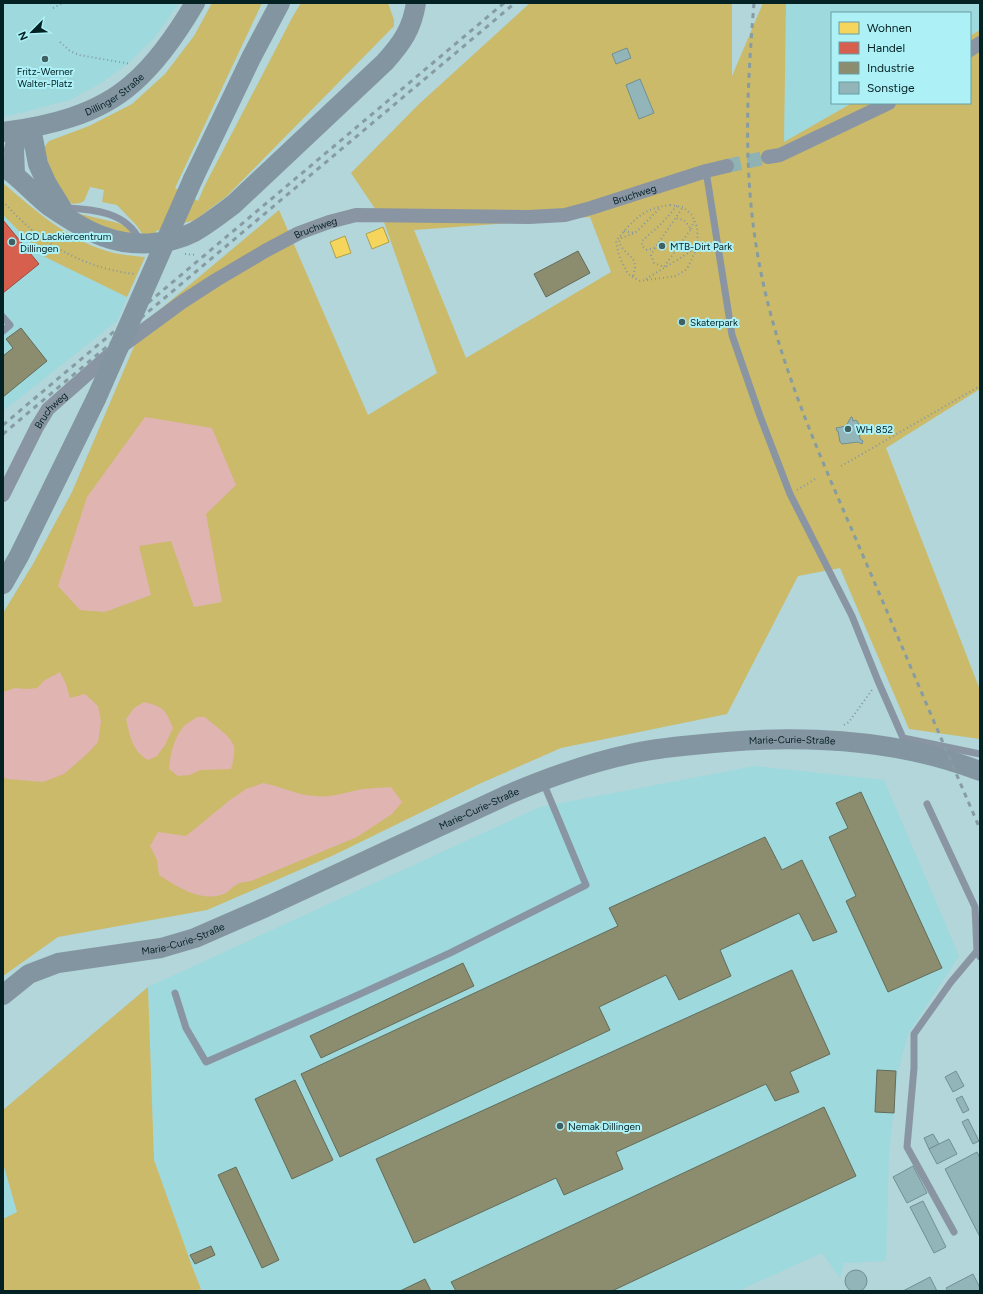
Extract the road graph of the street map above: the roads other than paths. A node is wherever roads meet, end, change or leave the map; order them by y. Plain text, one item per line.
1 (280, 3) edge
2 (416, 3) edge
3 (192, 4) edge
4 (980, 43) edge
5 (971, 49) edge
6 (887, 104) edge
7 (17, 130) edge
8 (768, 157) tunnel mouth
9 (727, 166) tunnel mouth
10 (9, 170) edge
11 (706, 171) junction
12 (65, 213) junction
13 (3, 317) edge
14 (3, 331) edge
15 (3, 495) edge
16 (3, 584) edge
17 (980, 754) edge
18 (980, 771) edge
19 (542, 780) junction
20 (928, 804) dead end
21 (979, 954) edge
22 (175, 993) dead end
23 (3, 995) edge
24 (954, 1232) dead end

1 - 16 main road, bridge
2 - 12 main road
3 - 7 main road, Dillinger Straße
4 - 5 street
6 - 8 street
7 - 10 main road
7 - 12 main road
9 - 11 street, Bruchweg
10 - 12 main road
11 - 15 street, Bruchweg
11 - 17 lane
13 - 14 lane
18 - 19 main road, Marie-Curie-Straße
19 - 22 lane
19 - 23 main road, Marie-Curie-Straße
20 - 21 lane
21 - 24 lane

